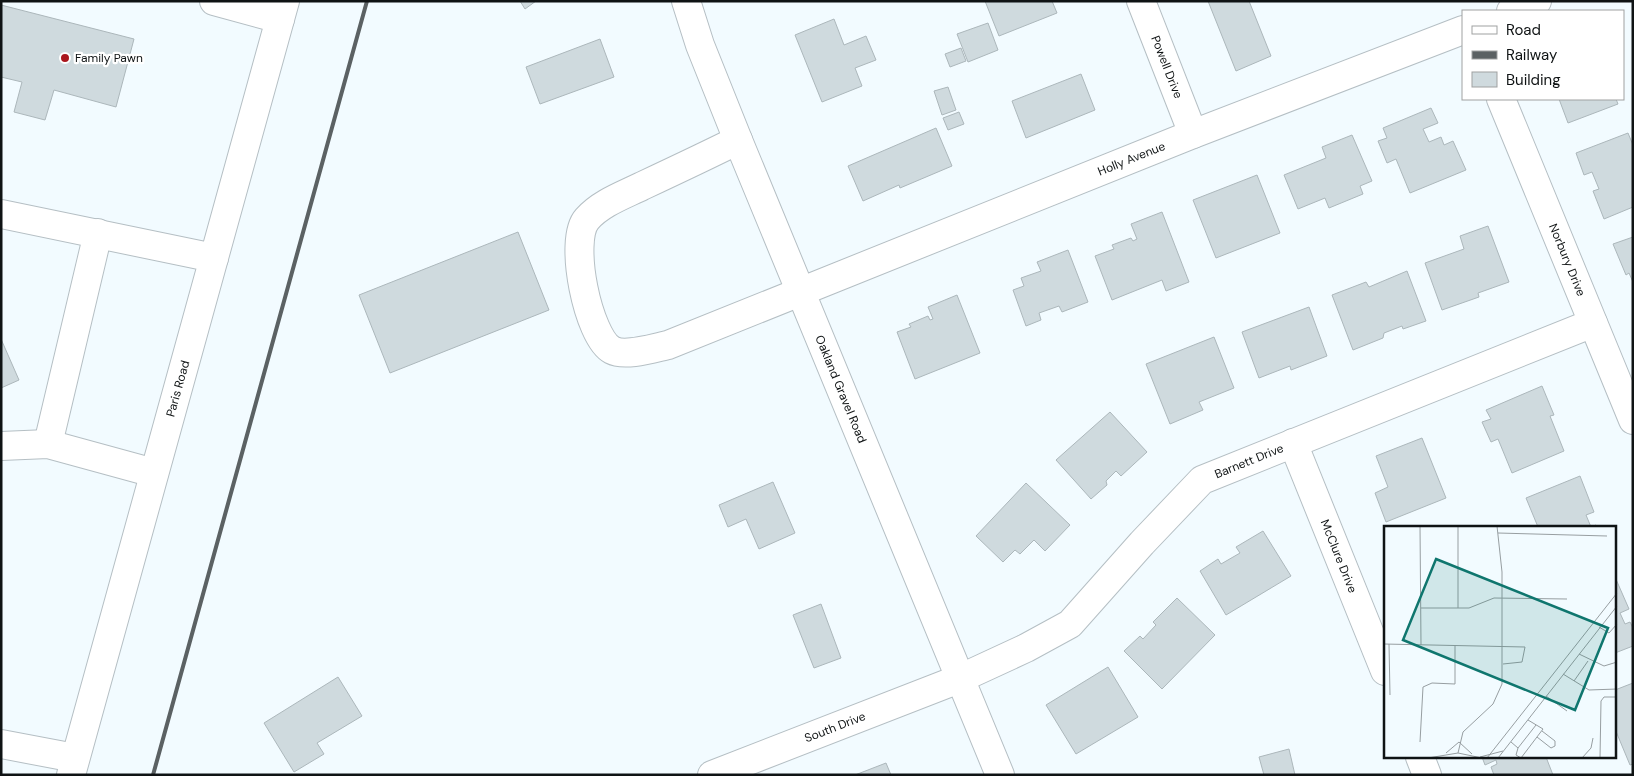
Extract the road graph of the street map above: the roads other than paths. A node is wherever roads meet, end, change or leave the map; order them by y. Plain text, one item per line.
1 (214, 1) edge
2 (686, 1) edge
3 (1141, 1) edge
4 (1536, 1) edge
5 (282, 10) edge
6 (1514, 10) edge
7 (1462, 30) edge
8 (1501, 100) edge
9 (1193, 134) junction
10 (738, 140) junction
11 (1, 214) edge
12 (98, 233) junction
13 (214, 258) junction
14 (800, 292) junction
15 (1593, 322) junction
16 (1633, 420) edge
17 (1293, 443) junction
18 (48, 444) junction
19 (1, 446) edge
20 (154, 472) junction
21 (1384, 668) edge
22 (959, 679) junction
23 (1, 744) edge
24 (1420, 758) edge
25 (73, 767) edge
26 (712, 775) edge
27 (1000, 775) edge
28 (1427, 775) edge

1 - 5 street
2 - 10 street, Oakland Gravel Road
3 - 9 street, Powell Drive
4 - 6 street
5 - 13 street, Paris Road
7 - 9 street, Holly Avenue
8 - 15 street, Norbury Drive
9 - 14 street, Holly Avenue
10 - 14 street, Oakland Gravel Road
10 - 14 street, Holly Avenue
11 - 12 street
12 - 13 street
12 - 18 street
13 - 20 street, Paris Road
14 - 22 street, Oakland Gravel Road
15 - 16 street, Norbury Drive
15 - 17 street, Barnett Drive
17 - 21 street, McClure Drive
17 - 22 street, Barnett Drive
18 - 19 street
18 - 20 street
20 - 25 street, Paris Road
22 - 26 street, South Drive
22 - 27 street, Oakland Gravel Road
23 - 25 street
24 - 28 street

